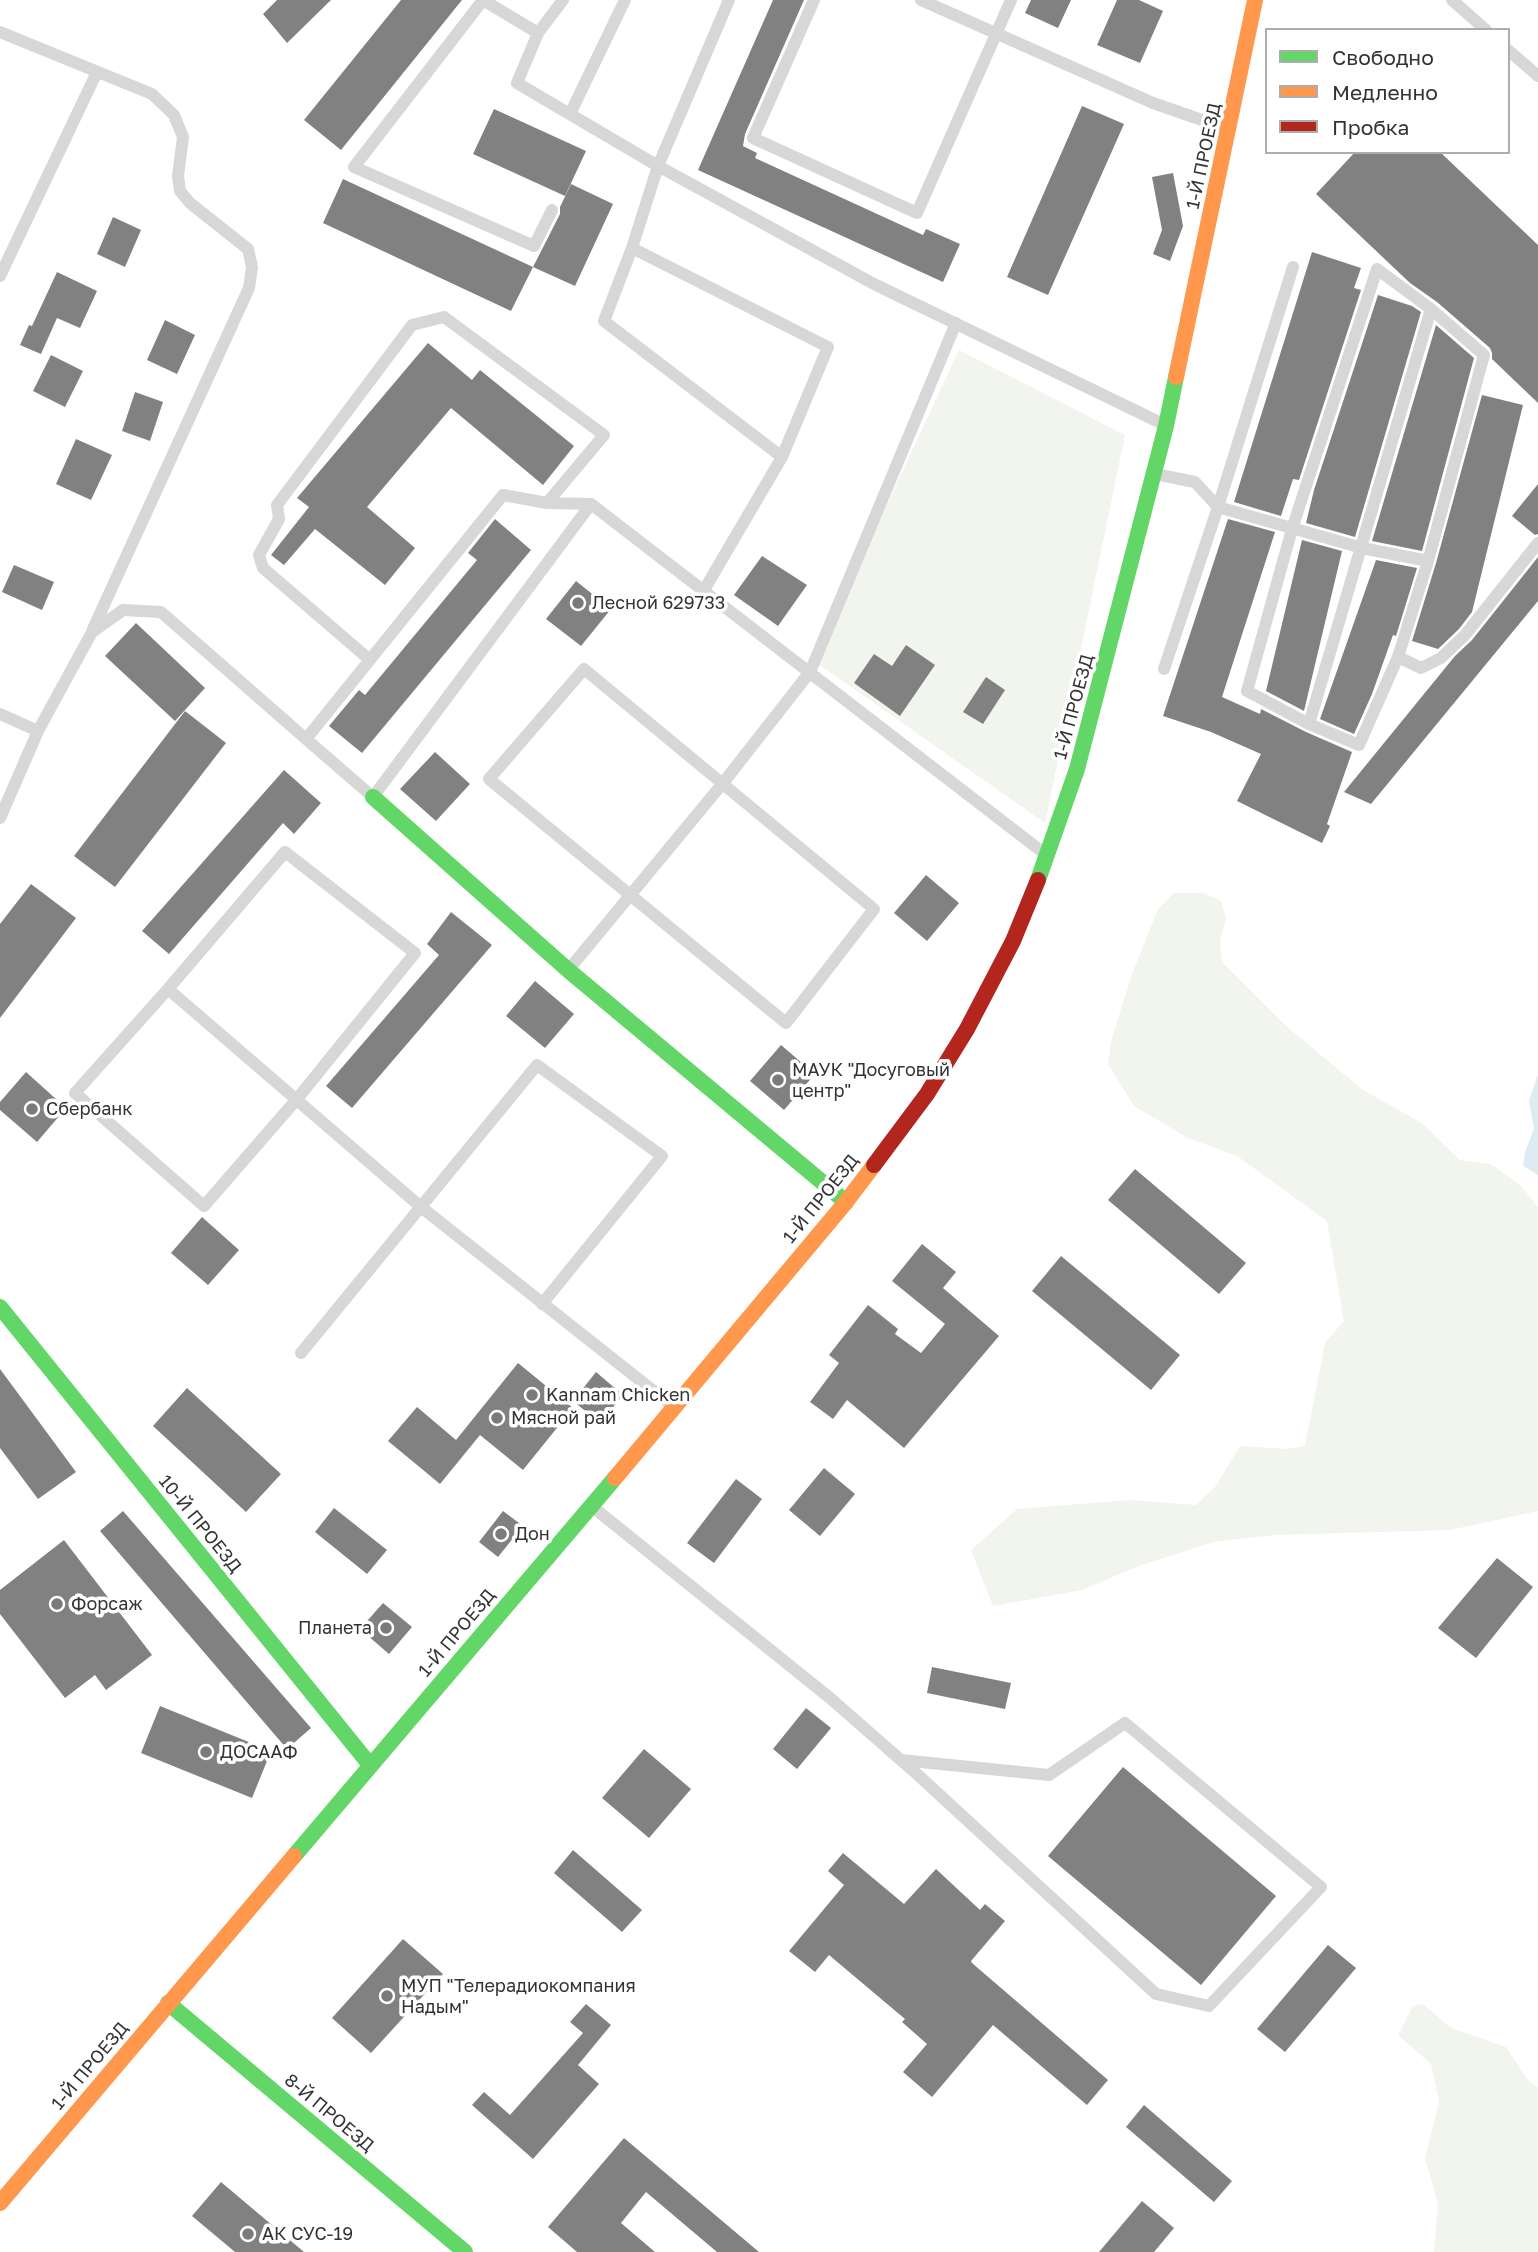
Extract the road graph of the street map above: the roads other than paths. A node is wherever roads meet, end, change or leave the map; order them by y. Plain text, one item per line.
1 (563, 0) edge
2 (625, 0) edge
3 (729, 0) edge
4 (814, 0) edge
5 (921, 0) edge
6 (1011, 0) edge
7 (1255, 0) edge
8 (1452, 0) edge
9 (1484, 28) edge
10 (0, 32) edge
11 (538, 33) junction
12 (996, 33) junction
13 (1510, 52) edge
14 (97, 72) junction
15 (1538, 76) edge
16 (570, 114) junction
17 (1229, 129) junction
18 (658, 166) junction
19 (552, 210) dead end
20 (632, 248) junction
21 (1293, 267) dead end
22 (0, 275) edge
23 (1431, 309) junction
24 (956, 323) junction
25 (1166, 426) junction
26 (782, 457) junction
27 (1155, 474) junction
28 (547, 503) junction
29 (591, 504) junction
30 (1218, 507) junction
31 (1292, 528) junction
32 (1538, 543) edge
33 (1362, 548) junction
34 (1428, 561) junction
35 (704, 590) junction
36 (92, 632) junction
37 (1398, 657) junction
38 (370, 660) junction
39 (1164, 669) dead end
40 (810, 672) junction
41 (0, 714) edge
42 (1309, 724) junction
43 (38, 731) junction
44 (306, 739) junction
45 (723, 783) junction
46 (373, 797) junction
47 (0, 818) edge
48 (1048, 857) junction
49 (629, 896) junction
50 (568, 970) junction
51 (168, 989) junction
52 (297, 1099) junction
53 (846, 1202) junction
54 (421, 1207) junction
55 (542, 1304) junction
56 (0, 1307) edge
57 (301, 1353) dead end
58 (675, 1408) junction
59 (592, 1505) junction
60 (901, 1760) junction
61 (370, 1765) junction
62 (168, 2003) junction
63 (0, 2203) edge
64 (465, 2252) edge

1 - 11 lane
2 - 16 lane
3 - 18 lane
4 - 12 lane
5 - 12 lane
6 - 12 lane
7 - 17 street, 1-Й ПРОЕЗД
8 - 9 lane
10 - 14 lane
11 - 16 lane
11 - 19 lane
12 - 17 lane
13 - 15 lane
14 - 22 lane
14 - 36 lane
16 - 18 lane
17 - 25 street, 1-Й ПРОЕЗД
18 - 20 lane
18 - 24 lane
20 - 26 lane
20 - 26 lane
21 - 30 lane
23 - 31 lane
23 - 33 lane
23 - 34 lane
24 - 25 lane
24 - 40 lane
25 - 27 street, 1-Й ПРОЕЗД
26 - 35 lane
27 - 30 lane
27 - 48 street, 1-Й ПРОЕЗД
28 - 29 lane
28 - 38 lane
28 - 38 lane
29 - 35 lane
29 - 46 lane
30 - 31 lane
30 - 39 lane
31 - 33 lane
31 - 42 lane
32 - 37 lane
33 - 34 lane
33 - 42 lane
34 - 37 lane
35 - 40 lane
36 - 43 lane
36 - 44 lane
37 - 42 lane
38 - 44 lane
40 - 45 lane
40 - 48 lane
41 - 43 lane
43 - 47 lane
44 - 46 lane
45 - 49 lane
45 - 49 lane
45 - 49 lane
46 - 50 street
48 - 53 street, 1-Й ПРОЕЗД
49 - 50 lane
50 - 53 street
51 - 52 lane
51 - 52 lane
51 - 52 lane
52 - 54 lane
53 - 58 street, 1-Й ПРОЕЗД
54 - 55 lane
54 - 55 lane
54 - 57 lane
55 - 58 lane
56 - 61 street, 10-Й ПРОЕЗД
58 - 59 street, 1-Й ПРОЕЗД
59 - 60 lane
59 - 61 street, 1-Й ПРОЕЗД
60 - 60 lane
61 - 62 street, 1-Й ПРОЕЗД
62 - 63 street, 1-Й ПРОЕЗД
62 - 64 street, 8-Й ПРОЕЗД

